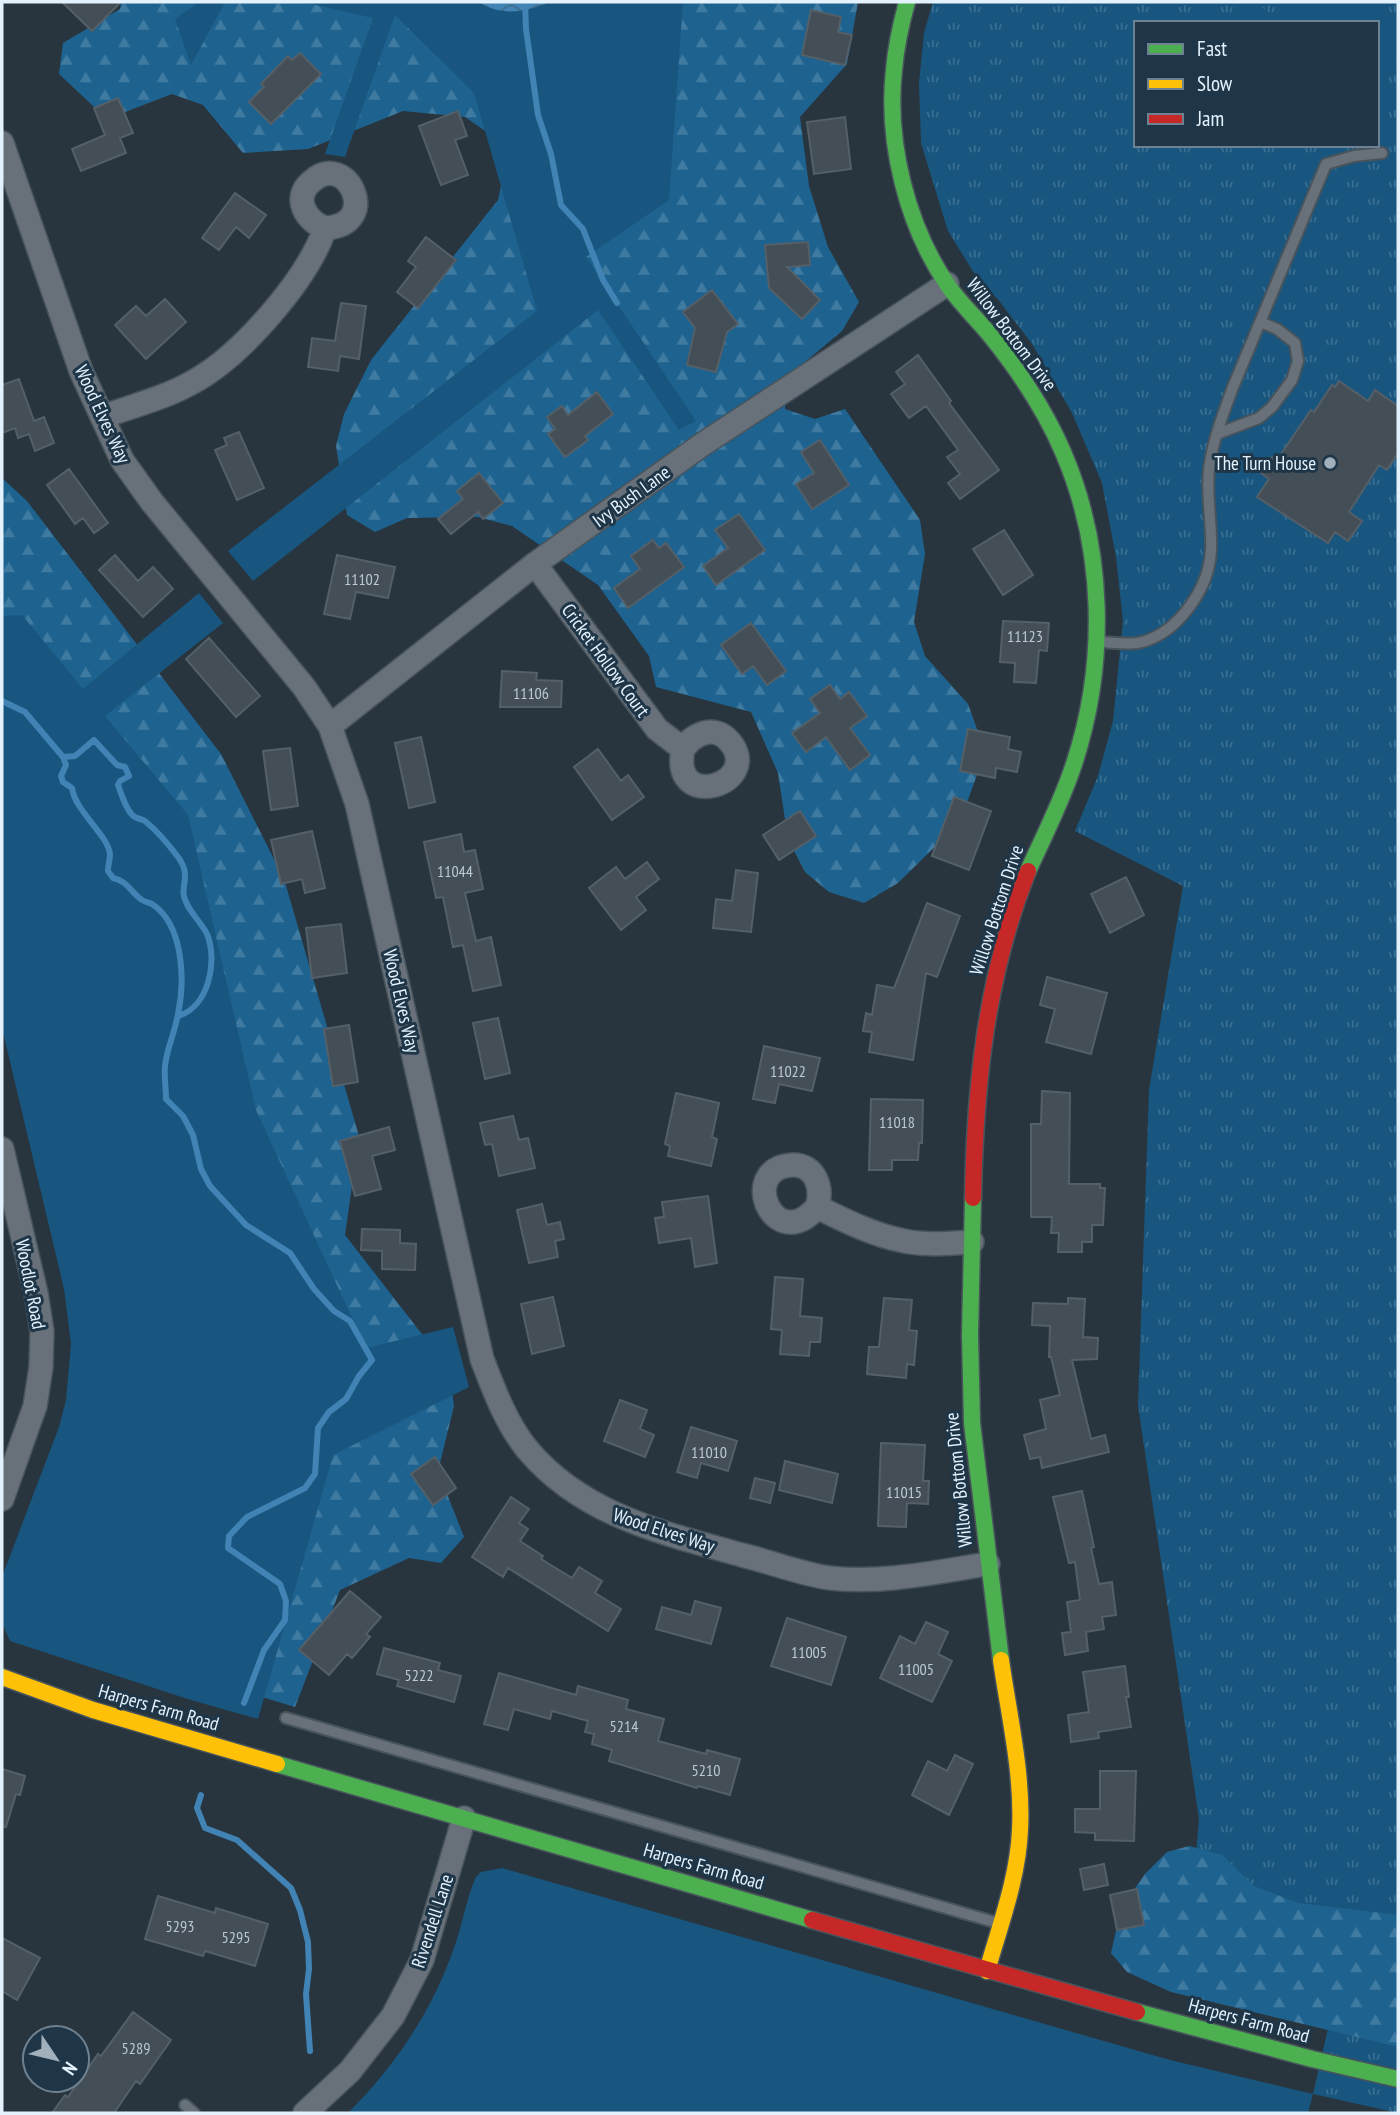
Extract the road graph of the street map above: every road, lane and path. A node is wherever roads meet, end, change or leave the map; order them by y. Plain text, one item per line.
1 (907, 2) edge
2 (2, 143) edge
3 (1381, 153) dead end
4 (325, 228) dead end
5 (947, 284) junction
6 (1260, 322) junction
7 (102, 417) junction
8 (1216, 434) junction
9 (536, 564) junction
10 (1096, 642) junction
11 (330, 726) junction
12 (683, 749) dead end
13 (2, 1149) edge
14 (817, 1207) dead end
15 (972, 1242) junction
16 (2, 1499) edge
17 (988, 1564) junction
18 (2, 1677) edge
19 (286, 1718) dead end
20 (464, 1818) junction
21 (1000, 1924) junction
22 (987, 1971) junction
23 (1398, 2080) edge
24 (185, 2105) dead end
25 (194, 2113) edge
26 (305, 2113) edge

1 - 5 street, Willow Bottom Drive
2 - 7 street, Wood Elves Way
3 - 6 lane
4 - 7 street
5 - 9 street, Ivy Bush Lane
5 - 10 street, Willow Bottom Drive
6 - 8 lane
6 - 8 lane
7 - 11 street, Wood Elves Way
8 - 10 lane
9 - 11 street, Ivy Bush Lane
9 - 12 street, Cricket Hollow Court
10 - 15 street, Willow Bottom Drive
11 - 17 street, Wood Elves Way
13 - 16 street, Woodlot Road
14 - 15 street
15 - 17 street, Willow Bottom Drive
17 - 21 street, Willow Bottom Drive
18 - 20 street, Harpers Farm Road
19 - 21 lane
20 - 22 street, Harpers Farm Road
20 - 26 street, Rivendell Lane
21 - 22 street, Willow Bottom Drive
22 - 23 street, Harpers Farm Road
24 - 25 lane

